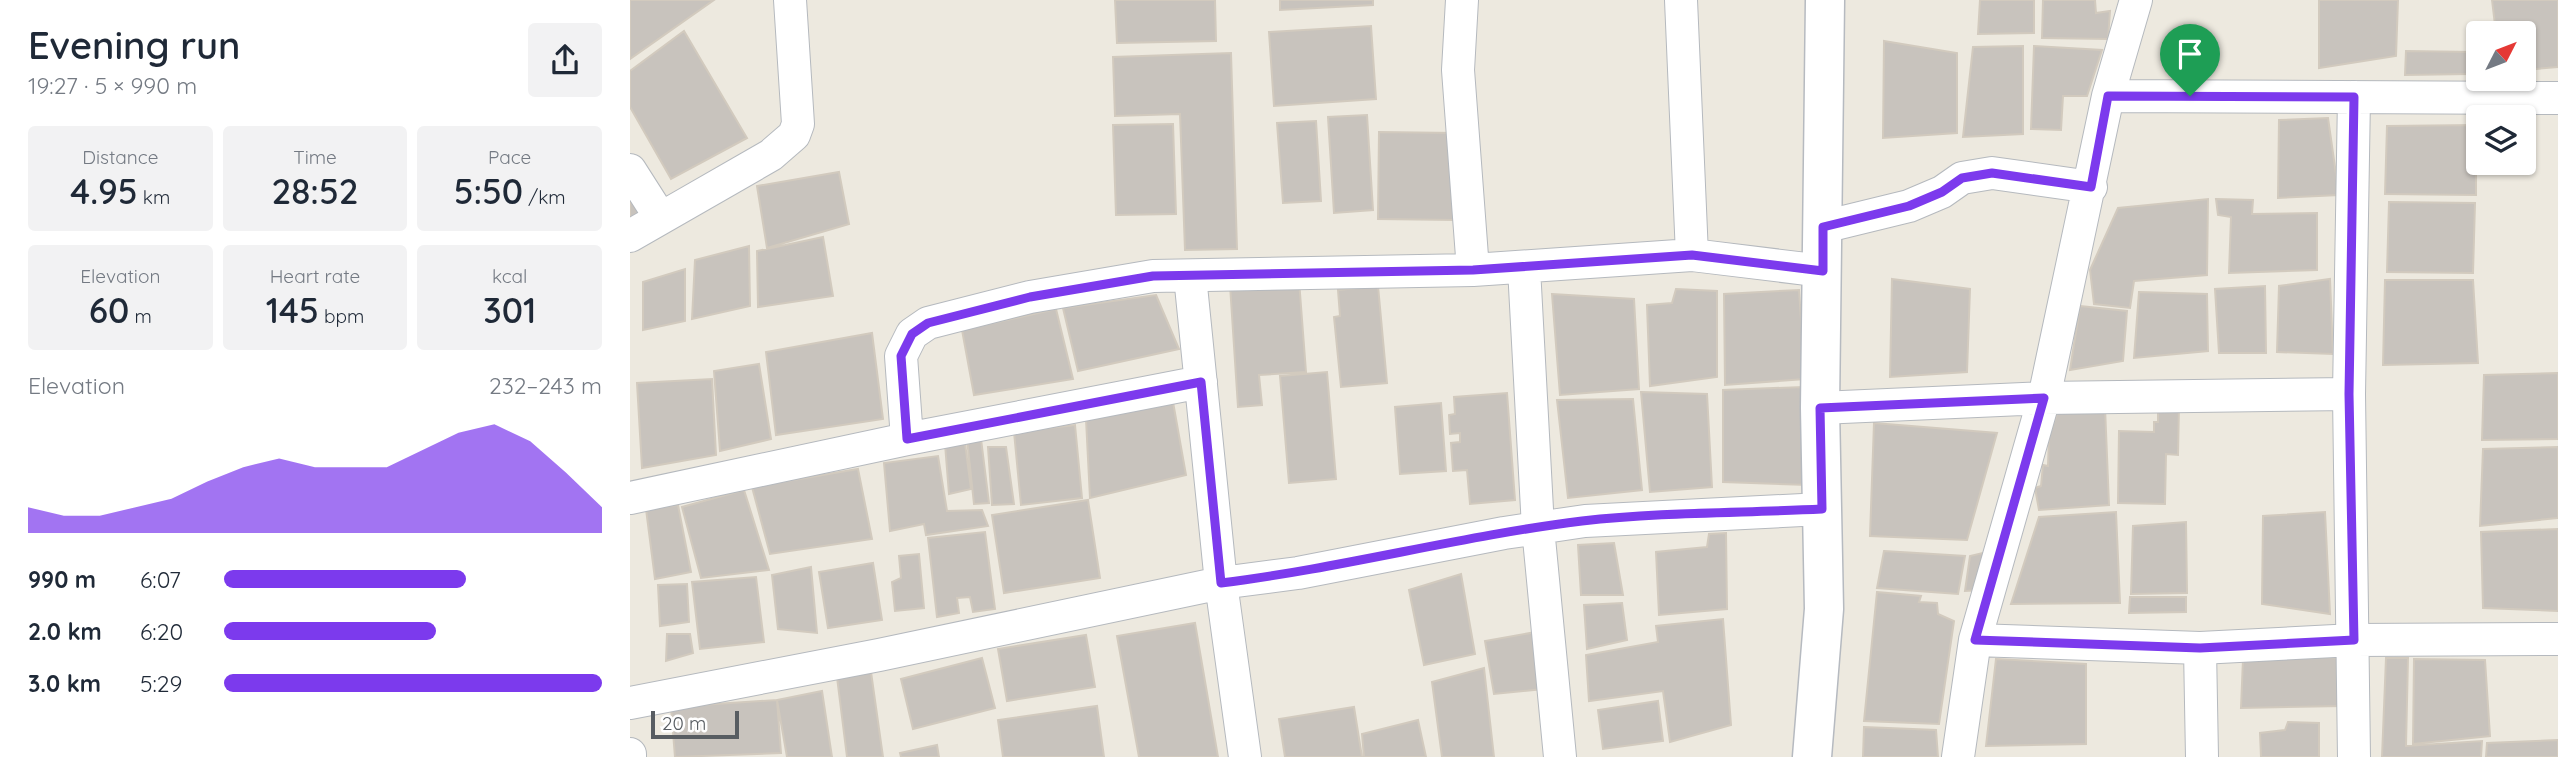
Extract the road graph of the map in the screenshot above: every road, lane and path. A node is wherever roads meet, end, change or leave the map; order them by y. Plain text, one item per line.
1 (790, 0) edge
2 (1462, 0) edge
3 (1681, 0) edge
4 (1825, 0) edge
5 (2136, 0) edge
6 (2108, 96) junction
7 (2354, 97) junction
8 (2558, 98) edge
9 (630, 170) edge
10 (2091, 187) junction
11 (660, 217) junction
12 (1823, 227) junction
13 (630, 236) edge
14 (1692, 255) junction
15 (1524, 268) junction
16 (1473, 270) junction
17 (1823, 271) junction
18 (1190, 276) junction
19 (1201, 382) junction
20 (2349, 394) junction
21 (2044, 398) junction
22 (1820, 408) junction
23 (907, 439) junction
24 (630, 498) edge
25 (1822, 509) junction
26 (1538, 528) junction
27 (1221, 583) junction
28 (2558, 639) edge
29 (1975, 640) junction
30 (2354, 640) junction
31 (2200, 648) junction
32 (630, 703) edge
33 (1245, 757) edge
34 (1560, 757) edge
35 (1812, 757) edge
36 (1958, 757) edge
37 (2202, 757) edge
38 (2354, 757) edge

1 - 11 street
2 - 16 street
3 - 14 street
4 - 12 street
5 - 6 street
6 - 7 street
6 - 10 street
7 - 8 street
7 - 20 street
9 - 11 street
10 - 12 street
10 - 21 street
11 - 13 street
12 - 17 street
14 - 15 street
14 - 17 street
15 - 16 street
15 - 26 street
16 - 18 street
17 - 22 street
18 - 19 street
18 - 23 street
19 - 23 street
19 - 27 street
20 - 21 street
20 - 30 street
21 - 22 street
21 - 29 street
22 - 25 street
23 - 24 street
25 - 26 street
25 - 35 street
26 - 27 street
26 - 34 street
27 - 32 street
27 - 33 street
28 - 30 street
29 - 31 street
29 - 36 street
30 - 31 street
30 - 38 street
31 - 37 street

